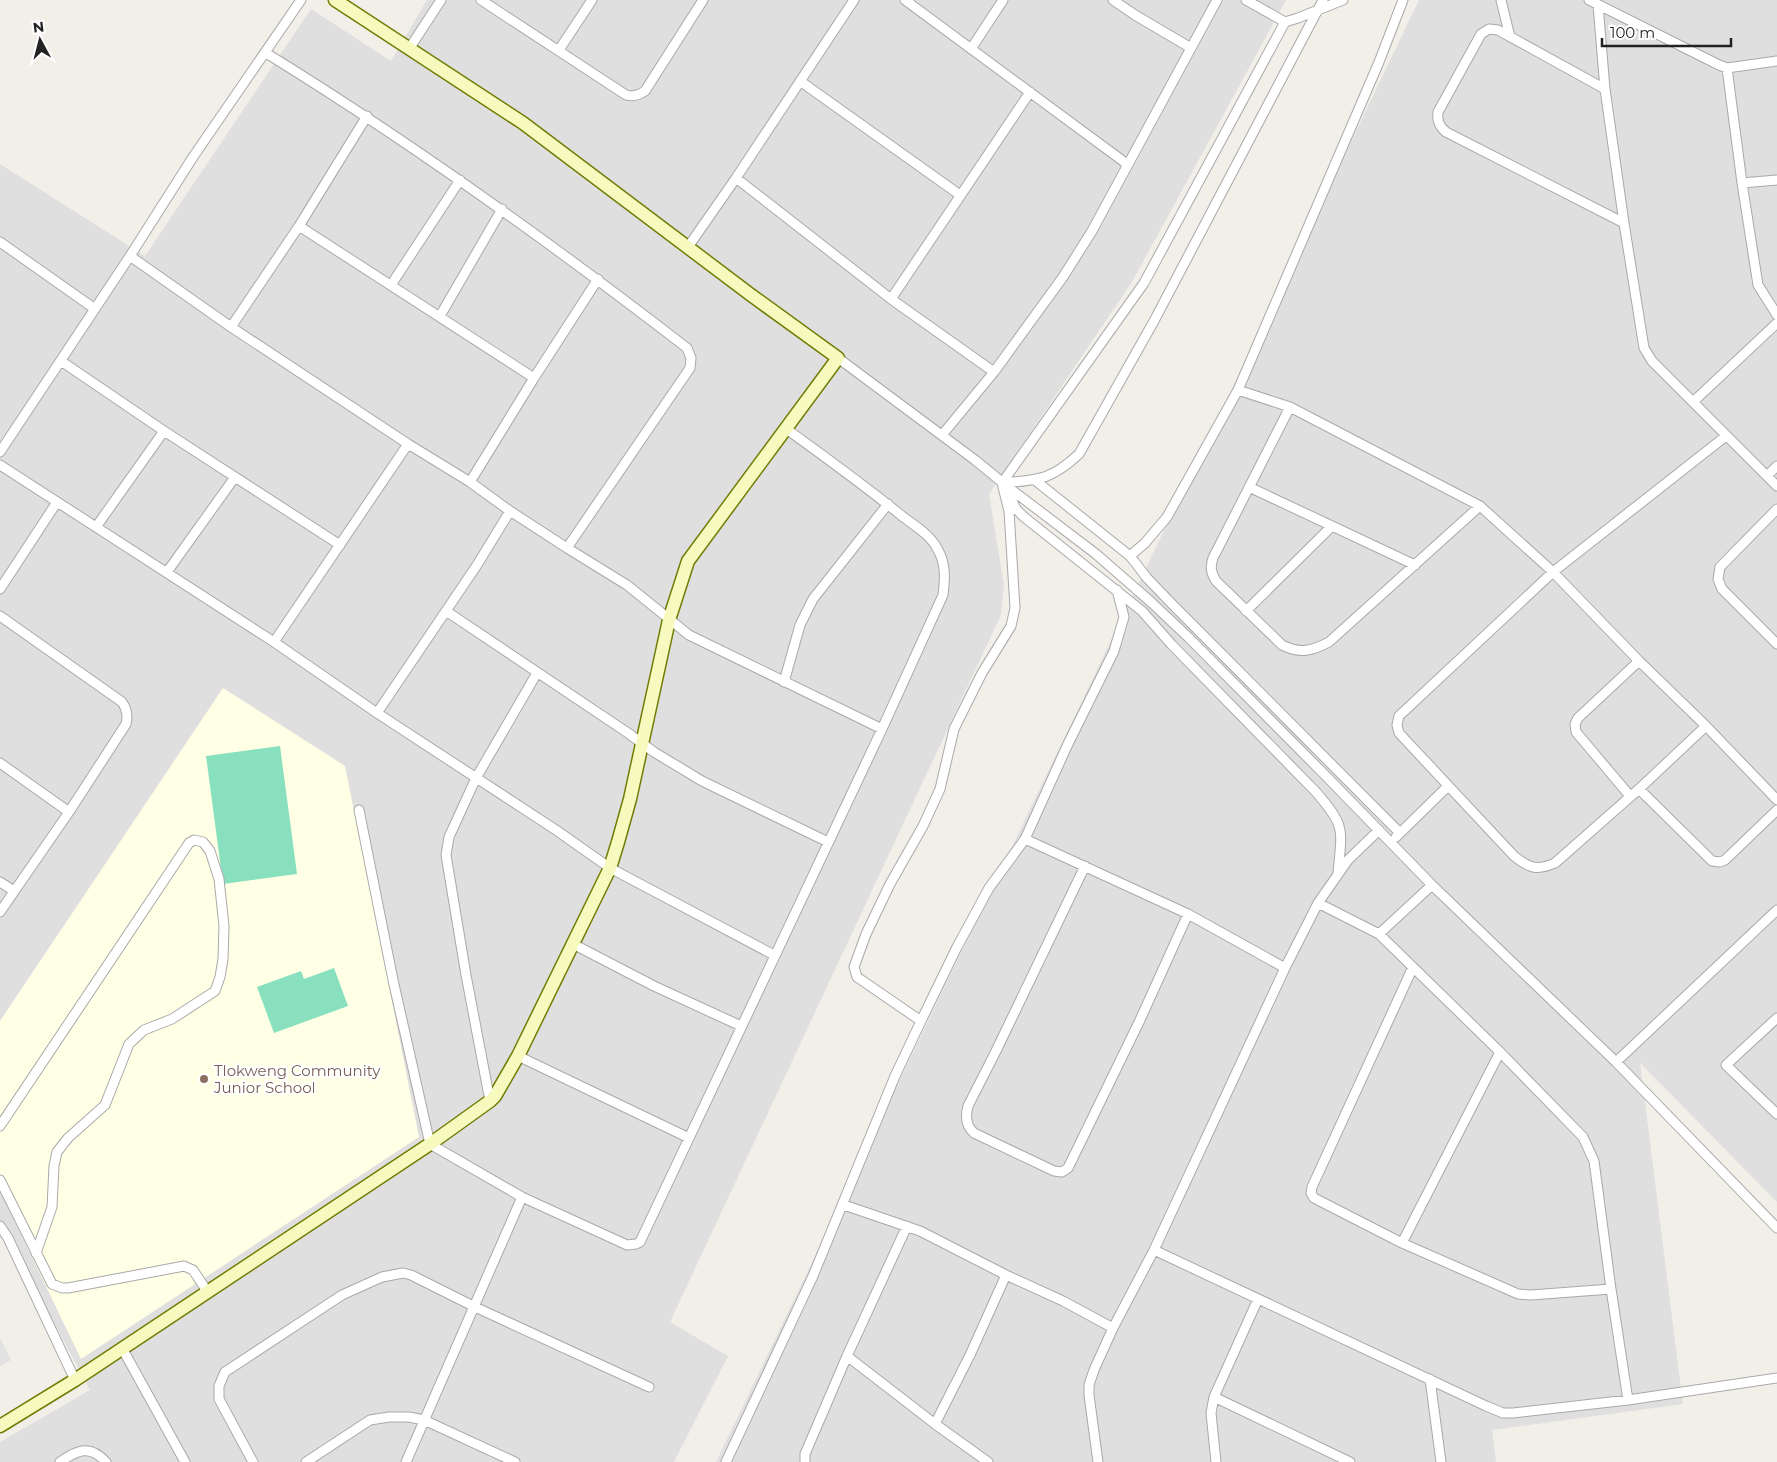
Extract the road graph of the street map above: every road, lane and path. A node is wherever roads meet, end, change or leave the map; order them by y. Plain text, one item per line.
1 (301, 0) edge
2 (335, 0) edge
3 (441, 0) edge
4 (481, 0) edge
5 (592, 0) edge
6 (703, 0) edge
7 (854, 0) edge
8 (905, 0) edge
9 (1003, 0) edge
10 (1113, 0) edge
11 (1217, 0) edge
12 (1246, 0) edge
13 (1323, 0) edge
14 (1344, 0) edge
15 (1403, 0) edge
16 (1501, 0) edge
17 (1589, 0) edge
18 (1598, 4) junction
19 (1317, 11) junction
20 (1285, 22) junction
21 (1510, 37) junction
22 (1191, 48) junction
23 (409, 49) junction
24 (971, 49) junction
25 (560, 50) junction
26 (266, 52) junction
27 (1777, 61) edge
28 (1727, 68) junction
29 (800, 81) junction
30 (1605, 88) junction
31 (1030, 92) junction
32 (367, 116) junction
33 (1127, 164) junction
34 (736, 178) junction
35 (460, 180) junction
36 (1777, 180) edge
37 (1742, 183) junction
38 (960, 195) junction
39 (502, 209) junction
40 (1624, 223) junction
41 (299, 226) junction
42 (0, 242) edge
43 (688, 247) junction
44 (130, 256) junction
45 (598, 279) junction
46 (391, 285) junction
47 (891, 299) junction
48 (95, 309) junction
49 (1777, 315) edge
50 (440, 316) junction
51 (1777, 323) edge
52 (231, 327) junction
53 (838, 358) junction
54 (61, 361) junction
55 (994, 372) junction
56 (534, 378) junction
57 (1238, 390) junction
58 (1694, 401) junction
59 (1290, 407) junction
60 (786, 428) junction
61 (164, 431) junction
62 (942, 436) junction
63 (1726, 436) junction
64 (408, 444) junction
65 (0, 452) edge
66 (0, 465) edge
67 (1777, 466) edge
68 (1767, 476) junction
69 (235, 477) junction
70 (1036, 481) junction
71 (470, 482) junction
72 (1005, 485) junction
73 (1777, 486) edge
74 (1249, 487) junction
75 (56, 502) junction
76 (888, 504) junction
77 (1480, 506) junction
78 (1777, 509) edge
79 (510, 512) junction
80 (1332, 526) junction
81 (96, 527) junction
82 (340, 545) junction
83 (567, 548) junction
84 (1130, 556) junction
85 (1415, 564) junction
86 (167, 572) junction
87 (1553, 572) junction
88 (0, 589) edge
89 (1117, 590) junction
90 (1246, 611) junction
91 (446, 612) junction
92 (0, 616) edge
93 (669, 620) junction
94 (274, 642) junction
95 (1777, 644) edge
96 (1639, 661) junction
97 (537, 673) junction
98 (784, 682) junction
99 (377, 713) junction
100 (1706, 726) junction
101 (882, 729) junction
102 (642, 744) junction
103 (0, 764) edge
104 (476, 778) junction
105 (1448, 786) junction
106 (1639, 789) junction
107 (1630, 796) junction
108 (1777, 800) edge
109 (358, 810) dead end
110 (1777, 810) edge
111 (69, 812) junction
112 (1379, 830) junction
113 (1400, 833) junction
114 (1025, 839) junction
115 (828, 842) junction
116 (1391, 842) junction
117 (1085, 866) junction
118 (610, 868) junction
119 (1338, 873) junction
120 (0, 882) edge
121 (1432, 885) junction
122 (14, 891) junction
123 (1318, 903) junction
124 (1777, 910) edge
125 (0, 912) edge
126 (1188, 914) junction
127 (1379, 934) junction
128 (573, 944) junction
129 (774, 955) junction
130 (1413, 967) junction
131 (1286, 968) junction
132 (1777, 1018) edge
133 (921, 1021) junction
134 (741, 1026) junction
135 (1500, 1052) junction
136 (518, 1056) junction
137 (1616, 1062) junction
138 (490, 1101) junction
139 (1777, 1114) edge
140 (0, 1126) edge
141 (689, 1138) junction
142 (430, 1144) junction
143 (0, 1180) edge
144 (522, 1197) junction
145 (844, 1205) junction
146 (0, 1226) edge
147 (907, 1226) junction
148 (1777, 1228) edge
149 (1402, 1243) junction
150 (1154, 1250) junction
151 (36, 1253) junction
152 (1006, 1275) junction
153 (1611, 1289) junction
154 (207, 1292) junction
155 (1258, 1299) junction
156 (475, 1307) junction
157 (1113, 1328) junction
158 (122, 1348) junction
159 (847, 1356) junction
160 (1777, 1378) edge
161 (1430, 1379) junction
162 (75, 1380) junction
163 (649, 1386) dead end
164 (1214, 1397) junction
165 (1628, 1400) junction
166 (424, 1420) junction
167 (935, 1424) junction
168 (0, 1426) edge
169 (1333, 1458) edge
170 (60, 1462) edge
171 (106, 1462) edge
172 (185, 1462) edge
173 (253, 1462) edge
174 (306, 1462) edge
175 (406, 1462) edge
176 (515, 1462) edge
177 (726, 1462) edge
178 (805, 1462) edge
179 (988, 1462) edge
180 (1098, 1462) edge
181 (1216, 1462) edge
182 (1350, 1462) edge
183 (1441, 1462) edge

1 - 26 street
2 - 23 street
3 - 23 street
4 - 25 street
5 - 25 street
6 - 25 street
7 - 29 street
8 - 24 street
9 - 24 street
10 - 22 street
11 - 22 street
12 - 20 street
13 - 19 street
14 - 19 street
15 - 57 street
16 - 21 street
17 - 18 street
18 - 28 street
18 - 30 street
19 - 20 street
19 - 70 street
20 - 72 street
21 - 30 street
21 - 40 street
22 - 33 street
23 - 43 street
24 - 31 street
26 - 32 street
26 - 44 street
27 - 28 street
28 - 37 street
29 - 34 street
29 - 38 street
30 - 40 street
31 - 33 street
31 - 38 street
32 - 35 street
32 - 41 street
33 - 55 street
34 - 43 street
34 - 47 street
35 - 39 street
35 - 46 street
36 - 37 street
37 - 49 street
38 - 47 street
39 - 45 street
39 - 50 street
40 - 58 street
41 - 46 street
41 - 52 street
42 - 48 street
43 - 53 street
44 - 48 street
44 - 52 street
45 - 56 street
45 - 83 street
46 - 50 street
47 - 55 street
48 - 54 street
50 - 56 street
51 - 58 street
52 - 64 street
53 - 60 street
53 - 62 street
54 - 61 street
54 - 65 street
55 - 62 street
56 - 71 street
57 - 59 street
57 - 84 street
58 - 63 street
59 - 74 street
59 - 77 street
60 - 76 street
60 - 93 street
61 - 69 street
61 - 81 street
62 - 72 street
63 - 68 street
63 - 87 street
64 - 71 street
64 - 82 street
66 - 75 street
67 - 68 street
68 - 73 street
69 - 82 street
69 - 86 street
70 - 72 street
70 - 84 street
71 - 79 street
72 - 89 street
72 - 112 street
72 - 133 street
74 - 80 street
74 - 90 street
75 - 81 street
75 - 88 street
76 - 98 street
76 - 101 street
77 - 85 street
77 - 87 street
78 - 95 street
79 - 83 street
79 - 91 street
80 - 85 street
80 - 90 street
81 - 86 street
82 - 94 street
83 - 93 street
84 - 113 street
85 - 90 street
86 - 94 street
87 - 96 street
87 - 105 street
89 - 114 street
89 - 119 street
91 - 97 street
91 - 99 street
92 - 111 street
93 - 98 street
93 - 102 street
94 - 99 street
96 - 100 street
96 - 107 street
97 - 102 street
97 - 104 street
98 - 101 street
99 - 104 street
100 - 106 street
100 - 108 street
101 - 115 street
102 - 115 street
102 - 118 street
103 - 111 street
104 - 118 street
104 - 138 street
105 - 107 street
105 - 113 street
106 - 107 street
106 - 110 street
109 - 142 street
111 - 122 street
112 - 116 street
112 - 119 street
113 - 116 street
114 - 117 street
114 - 133 street
115 - 129 street
116 - 121 street
117 - 126 street
117 - 126 street
118 - 128 street
118 - 129 street
119 - 123 street
120 - 122 street
121 - 127 street
121 - 137 street
122 - 125 street
123 - 127 street
123 - 131 street
124 - 137 street
126 - 131 street
127 - 130 street
128 - 134 street
128 - 136 street
129 - 134 street
130 - 135 street
130 - 149 street
131 - 150 street
132 - 139 street
133 - 145 street
134 - 141 street
135 - 149 street
135 - 153 street
136 - 138 street
136 - 141 street
137 - 148 street
138 - 142 street
140 - 151 street
141 - 144 street
142 - 144 street
142 - 154 street
143 - 151 street
144 - 156 street
145 - 147 street
145 - 177 street
146 - 162 street
147 - 152 street
147 - 159 street
149 - 153 street
150 - 155 street
150 - 157 street
151 - 154 street
152 - 157 street
152 - 167 street
153 - 165 street
154 - 158 street
155 - 161 street
155 - 164 street
156 - 163 street
156 - 166 street
156 - 173 street
157 - 180 street
158 - 162 street
158 - 172 street
159 - 167 street
159 - 178 street
160 - 165 street
161 - 165 street
161 - 183 street
162 - 168 street
164 - 169 street
164 - 181 street
166 - 174 street
166 - 175 street
166 - 176 street
167 - 179 street
169 - 182 street
170 - 171 street

